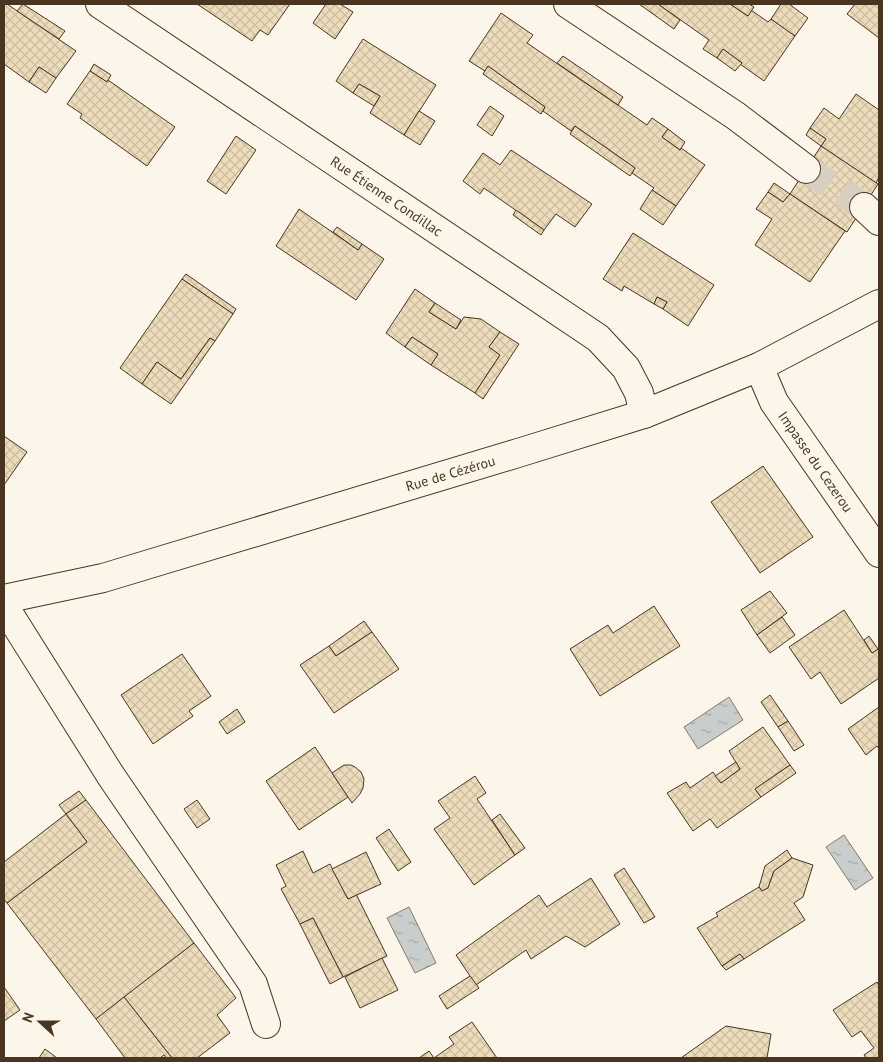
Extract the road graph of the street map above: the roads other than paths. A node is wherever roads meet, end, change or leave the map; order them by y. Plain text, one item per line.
1 (100, 4) edge
2 (568, 4) edge
3 (806, 169) tunnel mouth
4 (879, 304) edge
5 (759, 367) junction
6 (644, 414) junction
7 (879, 553) edge
8 (4, 599) edge
9 (4, 606) edge
10 (266, 1024) dead end

1 - 6 street, Rue Étienne Condillac
2 - 3 street
4 - 5 street, Rue de Cézérou
5 - 6 street, Rue de Cézérou
5 - 7 street, Impasse du Cezerou
6 - 8 street, Rue de Cézérou
9 - 10 street

